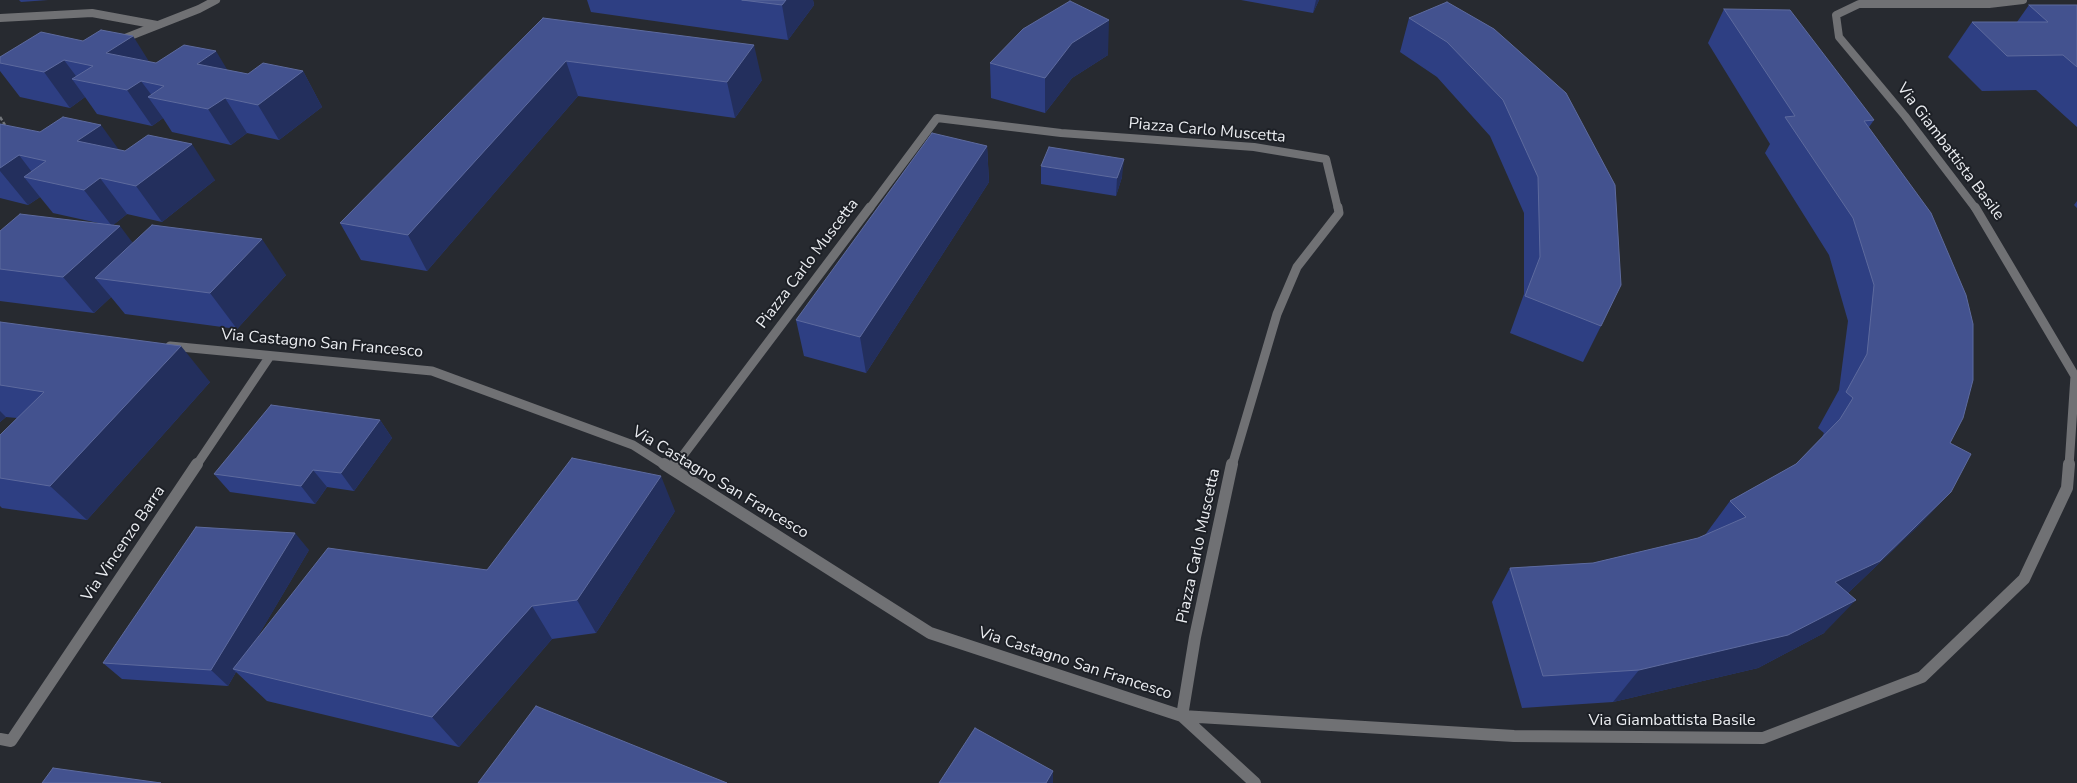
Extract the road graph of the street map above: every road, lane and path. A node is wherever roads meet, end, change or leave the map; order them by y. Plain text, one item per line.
1 (216, 0) edge
2 (2023, 0) edge
3 (0, 18) edge
4 (158, 25) junction
5 (112, 43) edge
6 (0, 117) edge
7 (5, 124) edge
8 (154, 345) edge
9 (270, 356) junction
10 (672, 469) junction
11 (1182, 716) junction
12 (0, 739) edge
13 (1255, 783) edge

1 - 4 street
2 - 11 street, Via Giambattista Basile
3 - 4 street
4 - 5 street
6 - 7 path
8 - 9 street, Via Castagno San Francesco
9 - 10 street, Via Castagno San Francesco
9 - 12 street, Via Vincenzo Barra
10 - 11 street, Via Castagno San Francesco
10 - 11 street, Piazza Carlo Muscetta
11 - 13 street, Via Castagno San Francesco

